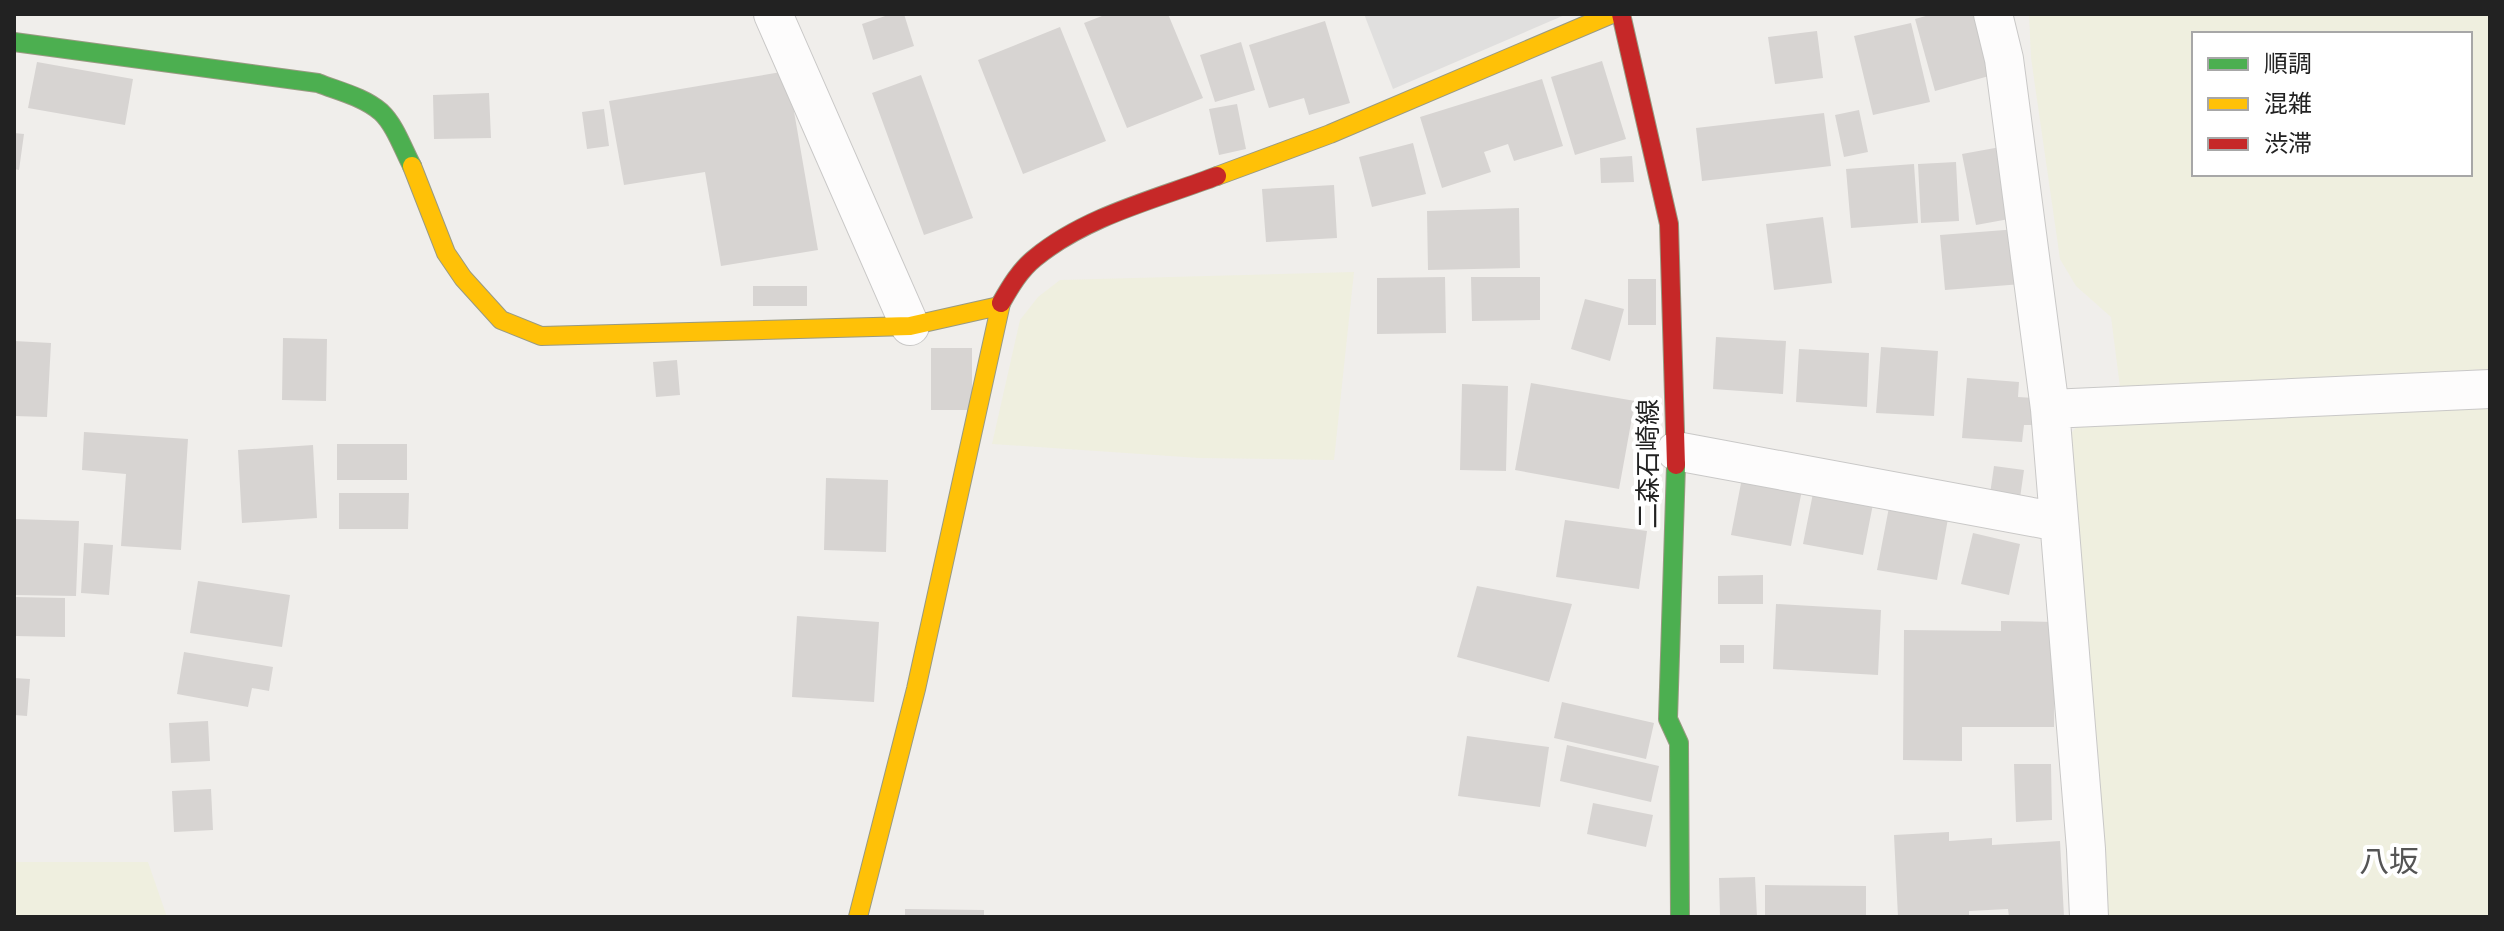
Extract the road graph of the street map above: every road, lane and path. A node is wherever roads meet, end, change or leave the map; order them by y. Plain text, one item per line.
1 (773, 14) edge
2 (1612, 14) edge
3 (1621, 14) edge
4 (1993, 14) edge
5 (14, 42) edge
6 (999, 306) junction
7 (910, 326) junction
8 (2490, 389) edge
9 (2050, 409) junction
10 (1676, 451) junction
11 (2059, 522) junction
12 (858, 917) edge
13 (1680, 917) edge
14 (2089, 917) edge

1 - 7 street
2 - 6 street
3 - 10 street, 二森石崎線
4 - 9 street
5 - 7 street
6 - 7 street
6 - 12 street
8 - 9 street
9 - 11 street
10 - 11 street
10 - 13 street, 二森石崎線
11 - 14 street

